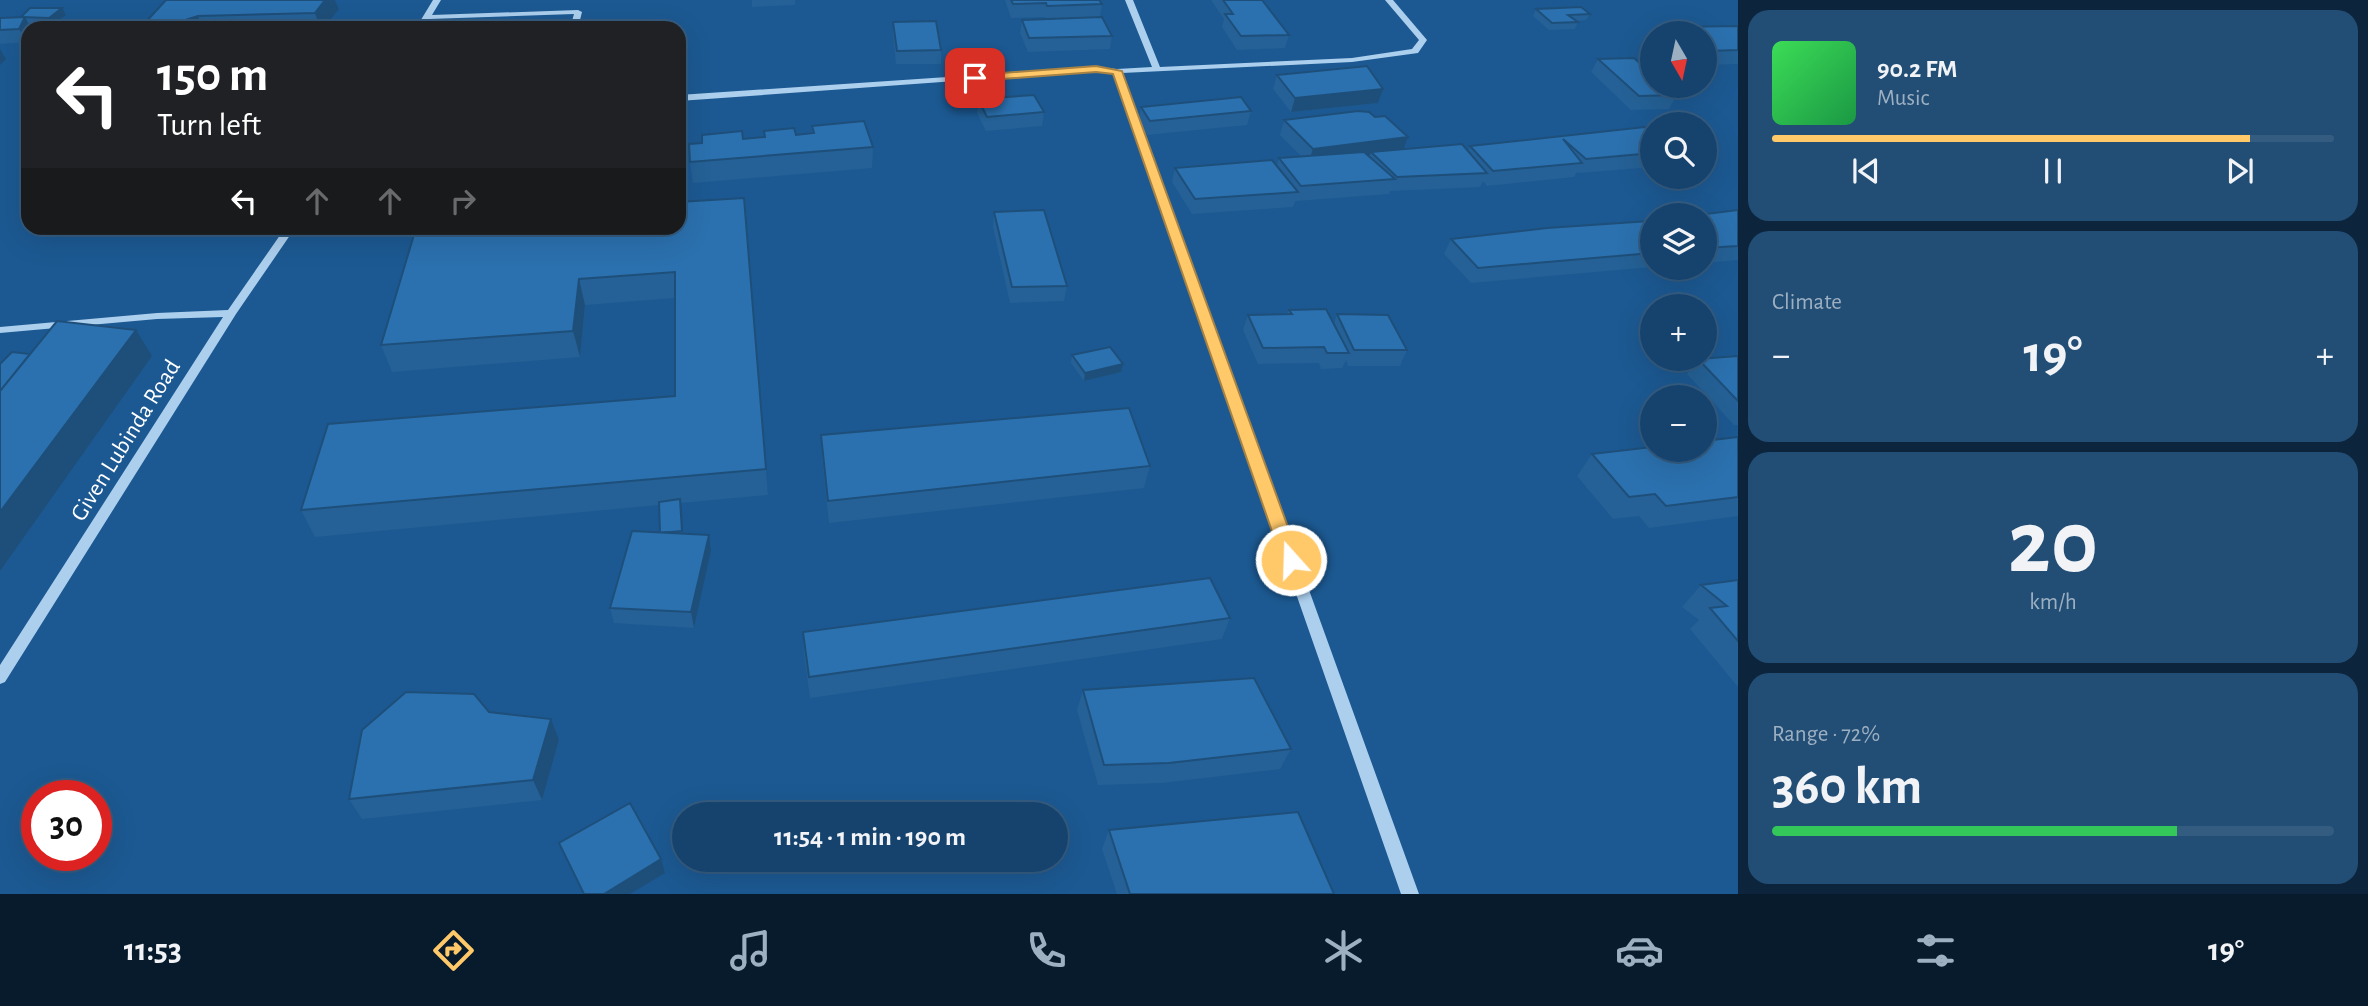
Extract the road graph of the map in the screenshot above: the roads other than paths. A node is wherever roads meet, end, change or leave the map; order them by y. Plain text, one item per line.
1 (437, 0) edge
2 (1129, 0) edge
3 (1389, 0) edge
4 (427, 17) junction
5 (424, 21) edge
6 (576, 21) edge
7 (1157, 69) junction
8 (1117, 71) junction
9 (686, 98) edge
10 (285, 235) edge
11 (231, 313) junction
12 (0, 330) edge
13 (0, 678) edge
14 (1410, 894) edge

1 - 4 street
2 - 7 street
3 - 7 street
4 - 5 street
4 - 6 street
7 - 8 street
8 - 9 street
8 - 14 street
10 - 11 street, Given Lubinda Road
11 - 12 street
11 - 13 street, Given Lubinda Road

